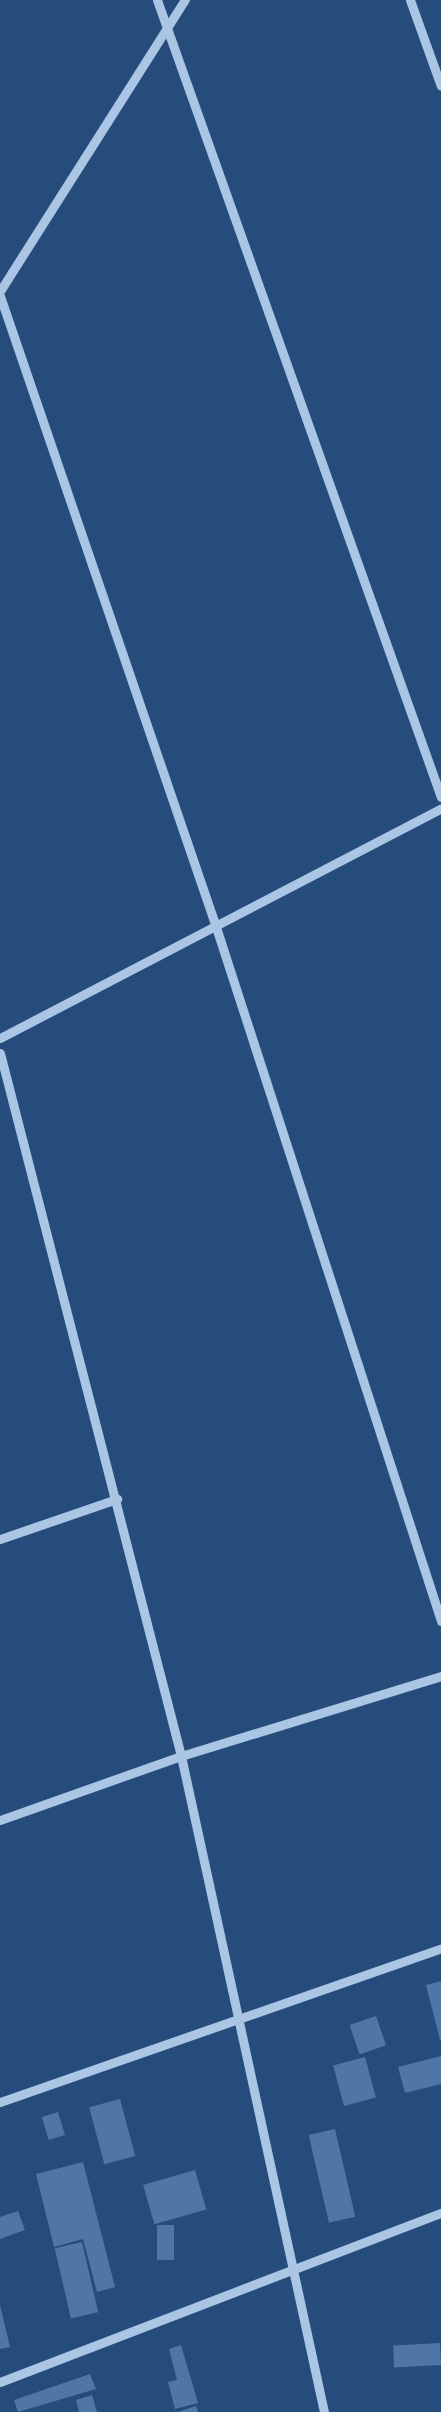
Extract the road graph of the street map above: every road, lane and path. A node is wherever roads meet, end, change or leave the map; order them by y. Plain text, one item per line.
1 (157, 0) edge
2 (185, 0) edge
3 (410, 0) edge
4 (166, 29) junction
5 (441, 86) edge
6 (0, 291) edge
7 (0, 296) edge
8 (441, 797) edge
9 (441, 808) edge
10 (215, 924) junction
11 (0, 1038) edge
12 (0, 1053) edge
13 (117, 1499) junction
14 (0, 1539) edge
15 (441, 1621) edge
16 (441, 1676) edge
17 (181, 1756) junction
18 (0, 1820) edge
19 (441, 1948) edge
20 (240, 2020) junction
21 (0, 2102) edge
22 (441, 2213) edge
23 (295, 2268) junction
24 (0, 2382) edge
25 (324, 2412) edge

1 - 4 street
2 - 4 street
3 - 5 street
4 - 6 street
4 - 8 street
7 - 10 street
9 - 10 street
10 - 11 street
10 - 15 street
12 - 13 street
13 - 14 street
13 - 17 street
16 - 17 street
17 - 18 street
17 - 20 street
19 - 20 street
20 - 21 street
20 - 23 street
22 - 23 street
23 - 24 street
23 - 25 street

